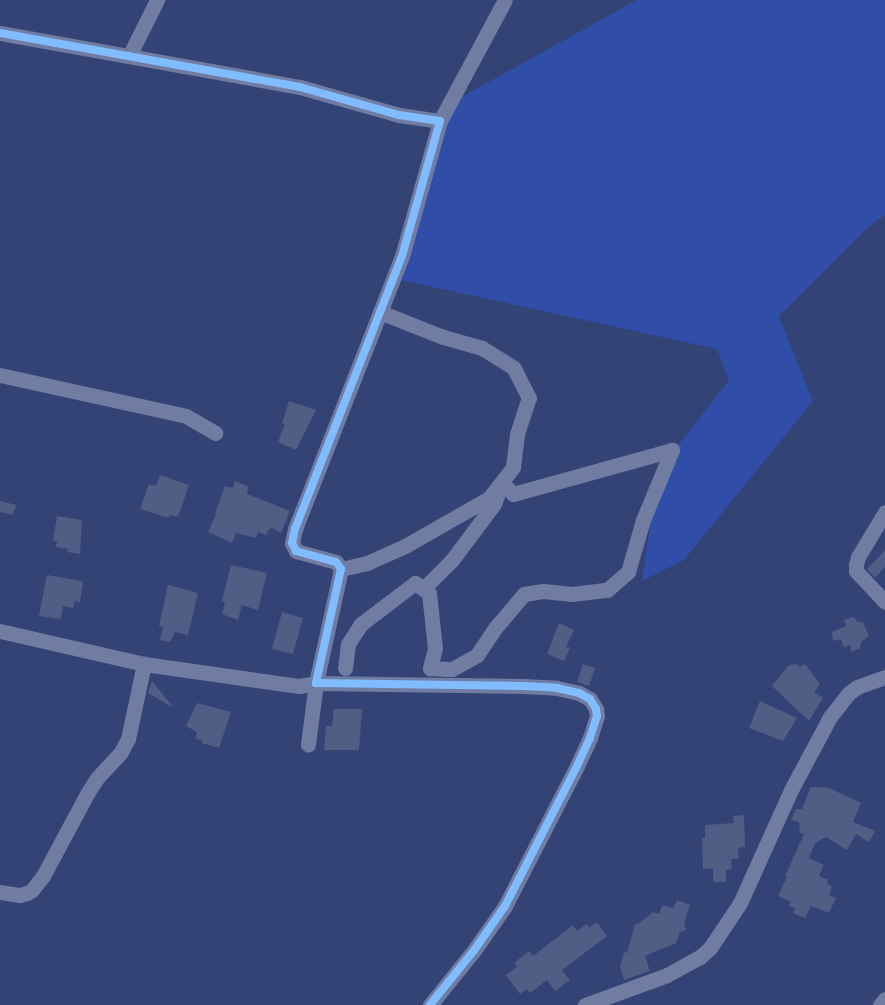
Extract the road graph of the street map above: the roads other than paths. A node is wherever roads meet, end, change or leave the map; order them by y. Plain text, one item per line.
1 (157, 0) edge
2 (504, 0) edge
3 (0, 33) edge
4 (129, 56) junction
5 (440, 121) junction
6 (380, 312) junction
7 (0, 375) edge
8 (216, 433) dead end
9 (502, 482) junction
10 (885, 512) edge
11 (341, 568) junction
12 (423, 589) junction
13 (885, 602) edge
14 (0, 631) edge
15 (144, 664) junction
16 (344, 668) dead end
17 (885, 677) edge
18 (316, 683) junction
19 (308, 744) dead end
20 (0, 892) edge
21 (885, 999) edge
22 (430, 1005) edge
23 (585, 1005) edge
24 (880, 1005) edge

1 - 4 street
2 - 5 street
3 - 4 street
4 - 5 street
5 - 6 street
6 - 9 street
6 - 11 street
7 - 8 street
9 - 11 street
9 - 12 street
9 - 12 street
10 - 13 street
11 - 18 street
12 - 16 street
14 - 15 street
15 - 18 street
15 - 20 street
17 - 23 street
18 - 19 street
18 - 22 street
21 - 24 street

